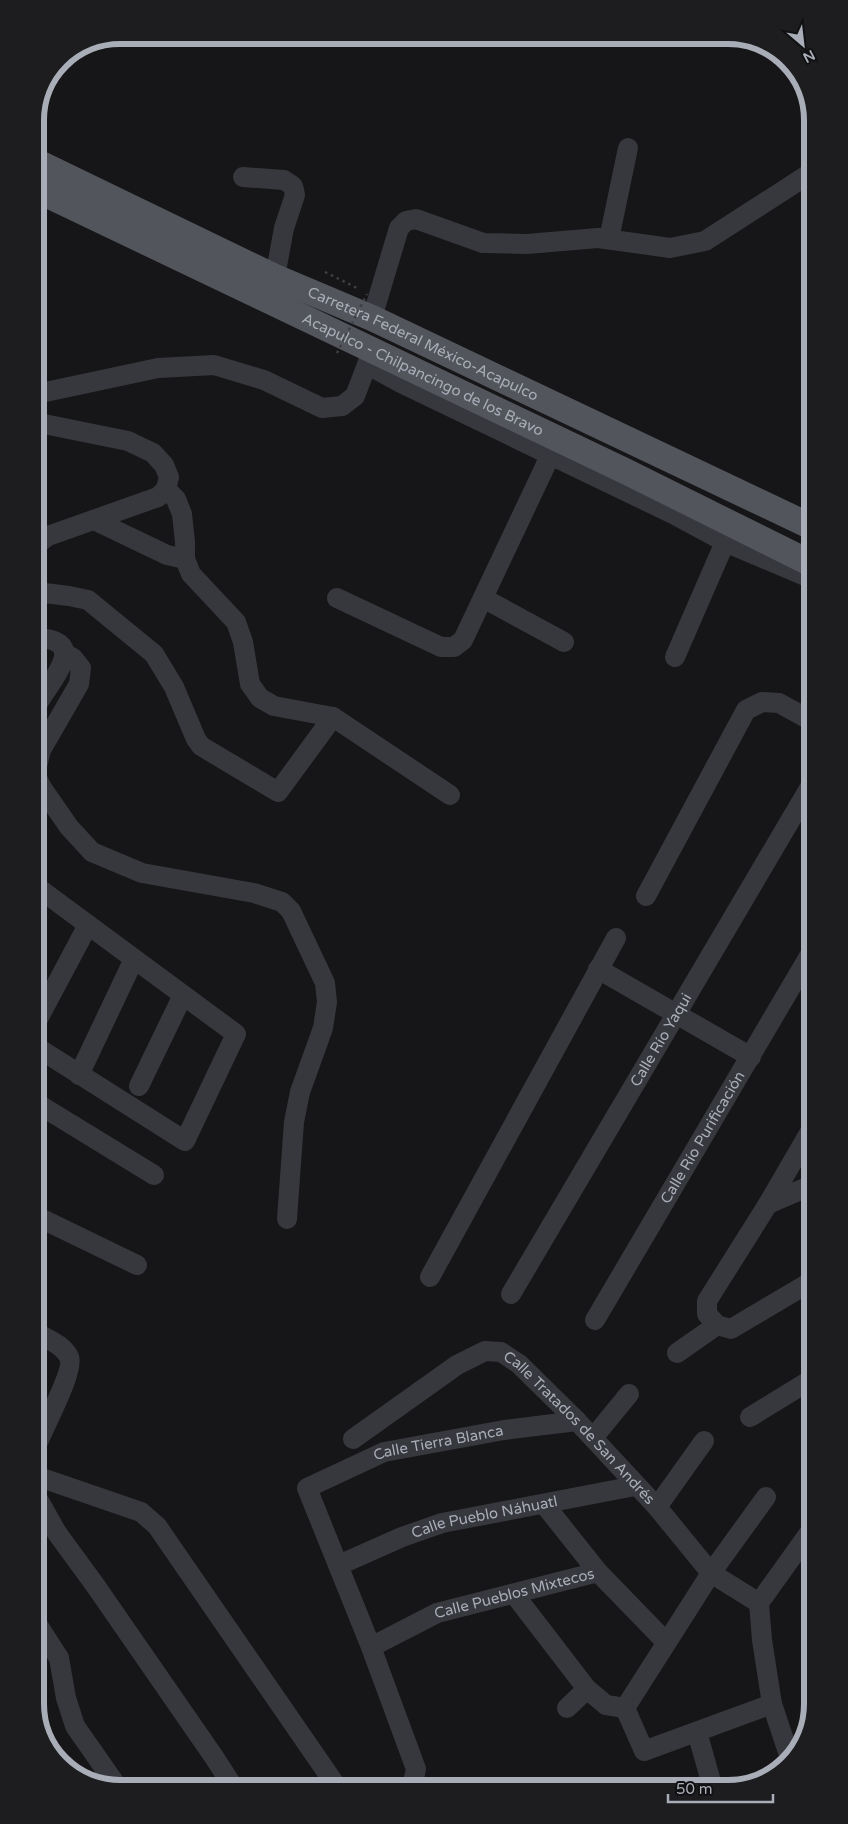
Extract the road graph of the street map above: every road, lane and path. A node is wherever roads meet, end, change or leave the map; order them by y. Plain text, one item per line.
1 (628, 148) dead end
2 (44, 165) edge
3 (243, 176) dead end
4 (804, 177) edge
5 (44, 194) edge
6 (609, 239) junction
7 (324, 272) dead end
8 (275, 276) junction
9 (359, 289) dead end
10 (370, 306) junction
11 (337, 353) dead end
12 (370, 357) junction
13 (44, 392) edge
14 (44, 424) edge
15 (550, 456) junction
16 (166, 489) junction
17 (94, 520) junction
18 (804, 523) edge
19 (44, 539) edge
20 (725, 542) junction
21 (185, 559) junction
22 (804, 560) edge
23 (804, 575) edge
24 (44, 593) edge
25 (336, 598) dead end
26 (483, 598) junction
27 (44, 638) edge
28 (564, 642) dead end
29 (65, 654) junction
30 (675, 657) dead end
31 (44, 694) edge
32 (333, 717) junction
33 (804, 717) edge
34 (44, 745) edge
35 (44, 791) edge
36 (450, 795) dead end
37 (804, 797) edge
38 (44, 892) edge
39 (646, 896) dead end
40 (88, 924) junction
41 (616, 938) dead end
42 (134, 959) junction
43 (804, 965) edge
44 (598, 969) junction
45 (183, 995) junction
46 (44, 1008) edge
47 (676, 1015) junction
48 (44, 1052) edge
49 (751, 1057) junction
50 (79, 1075) junction
51 (140, 1086) dead end
52 (44, 1108) edge
53 (804, 1142) edge
54 (154, 1175) dead end
55 (804, 1188) edge
56 (768, 1204) junction
57 (286, 1219) dead end
58 (44, 1220) edge
59 (137, 1265) dead end
60 (430, 1277) dead end
61 (804, 1286) edge
62 (511, 1294) dead end
63 (595, 1320) dead end
64 (717, 1325) junction
65 (44, 1337) edge
66 (677, 1353) dead end
67 (804, 1384) edge
68 (629, 1394) dead end
69 (750, 1417) dead end
70 (577, 1421) junction
71 (44, 1429) edge
72 (593, 1438) junction
73 (353, 1439) dead end
74 (704, 1441) dead end
75 (44, 1479) edge
76 (636, 1486) junction
77 (766, 1498) dead end
78 (544, 1504) junction
79 (657, 1507) junction
80 (44, 1510) edge
81 (804, 1539) edge
82 (339, 1565) junction
83 (598, 1572) junction
84 (712, 1573) junction
85 (514, 1594) junction
86 (758, 1603) junction
87 (44, 1635) edge
88 (666, 1642) junction
89 (371, 1647) junction
90 (44, 1654) edge
91 (59, 1658) junction
92 (587, 1689) junction
93 (772, 1704) junction
94 (567, 1708) dead end
95 (625, 1708) junction
96 (697, 1732) junction
97 (788, 1751) edge
98 (113, 1780) edge
99 (229, 1780) edge
100 (332, 1780) edge
101 (414, 1780) edge
102 (711, 1780) edge

1 - 6 street
2 - 8 main road, Carretera Federal México-Acapulco
3 - 8 street
4 - 6 street
5 - 12 main road, Acapulco - Chilpancingo de los Bravo
6 - 10 street
7 - 9 path
8 - 10 main road, Carretera Federal México-Acapulco
10 - 11 path, bridge
10 - 18 main road, Carretera Federal México-Acapulco
12 - 13 street
12 - 15 street
12 - 22 main road, Acapulco - Chilpancingo de los Bravo
14 - 16 street
15 - 20 street
15 - 26 street
16 - 17 street
16 - 21 street
17 - 19 street
17 - 21 street
20 - 23 street
20 - 30 street
21 - 32 street
24 - 32 street
25 - 26 street
26 - 28 street
27 - 29 street
29 - 31 street
29 - 34 street
32 - 36 street
33 - 39 street
35 - 57 street
37 - 47 street, Calle Río Yaqui
38 - 40 street
40 - 42 street
40 - 46 street
41 - 44 street
42 - 45 street
42 - 50 street
43 - 49 street, Calle Río Purificación
44 - 47 street
44 - 60 street
45 - 50 street
45 - 51 street
47 - 49 street
47 - 62 street, Calle Río Yaqui
48 - 50 street
49 - 63 street, Calle Río Purificación
52 - 54 street
53 - 56 street
55 - 56 street
56 - 64 street
58 - 59 street
61 - 64 street
64 - 66 street
65 - 71 street
67 - 69 street
68 - 72 street
70 - 72 street, Calle Tratados de San Andrés
70 - 73 street, Calle Tratados de San Andrés
70 - 82 street, Calle Tierra Blanca
72 - 76 street, Calle Tratados de San Andrés
74 - 79 street
75 - 100 street
76 - 78 street, Calle Pueblo Náhuatl
76 - 79 street, Calle Tratados de San Andrés
77 - 84 street
78 - 82 street, Calle Pueblo Náhuatl
78 - 83 street
79 - 84 street, Calle Tratados de San Andrés
80 - 99 street
81 - 86 street
82 - 89 street
83 - 85 street, Calle Pueblos Mixtecos
83 - 88 street, Calle Pueblos Mixtecos
84 - 86 street, Calle Tratados de San Andrés
84 - 88 street
85 - 89 street, Calle Pueblos Mixtecos
85 - 92 street
86 - 93 street
87 - 91 street
88 - 95 street
89 - 101 street
90 - 91 street
91 - 98 street
92 - 94 street
92 - 95 street
93 - 96 street
93 - 97 street
95 - 96 street
96 - 102 street

